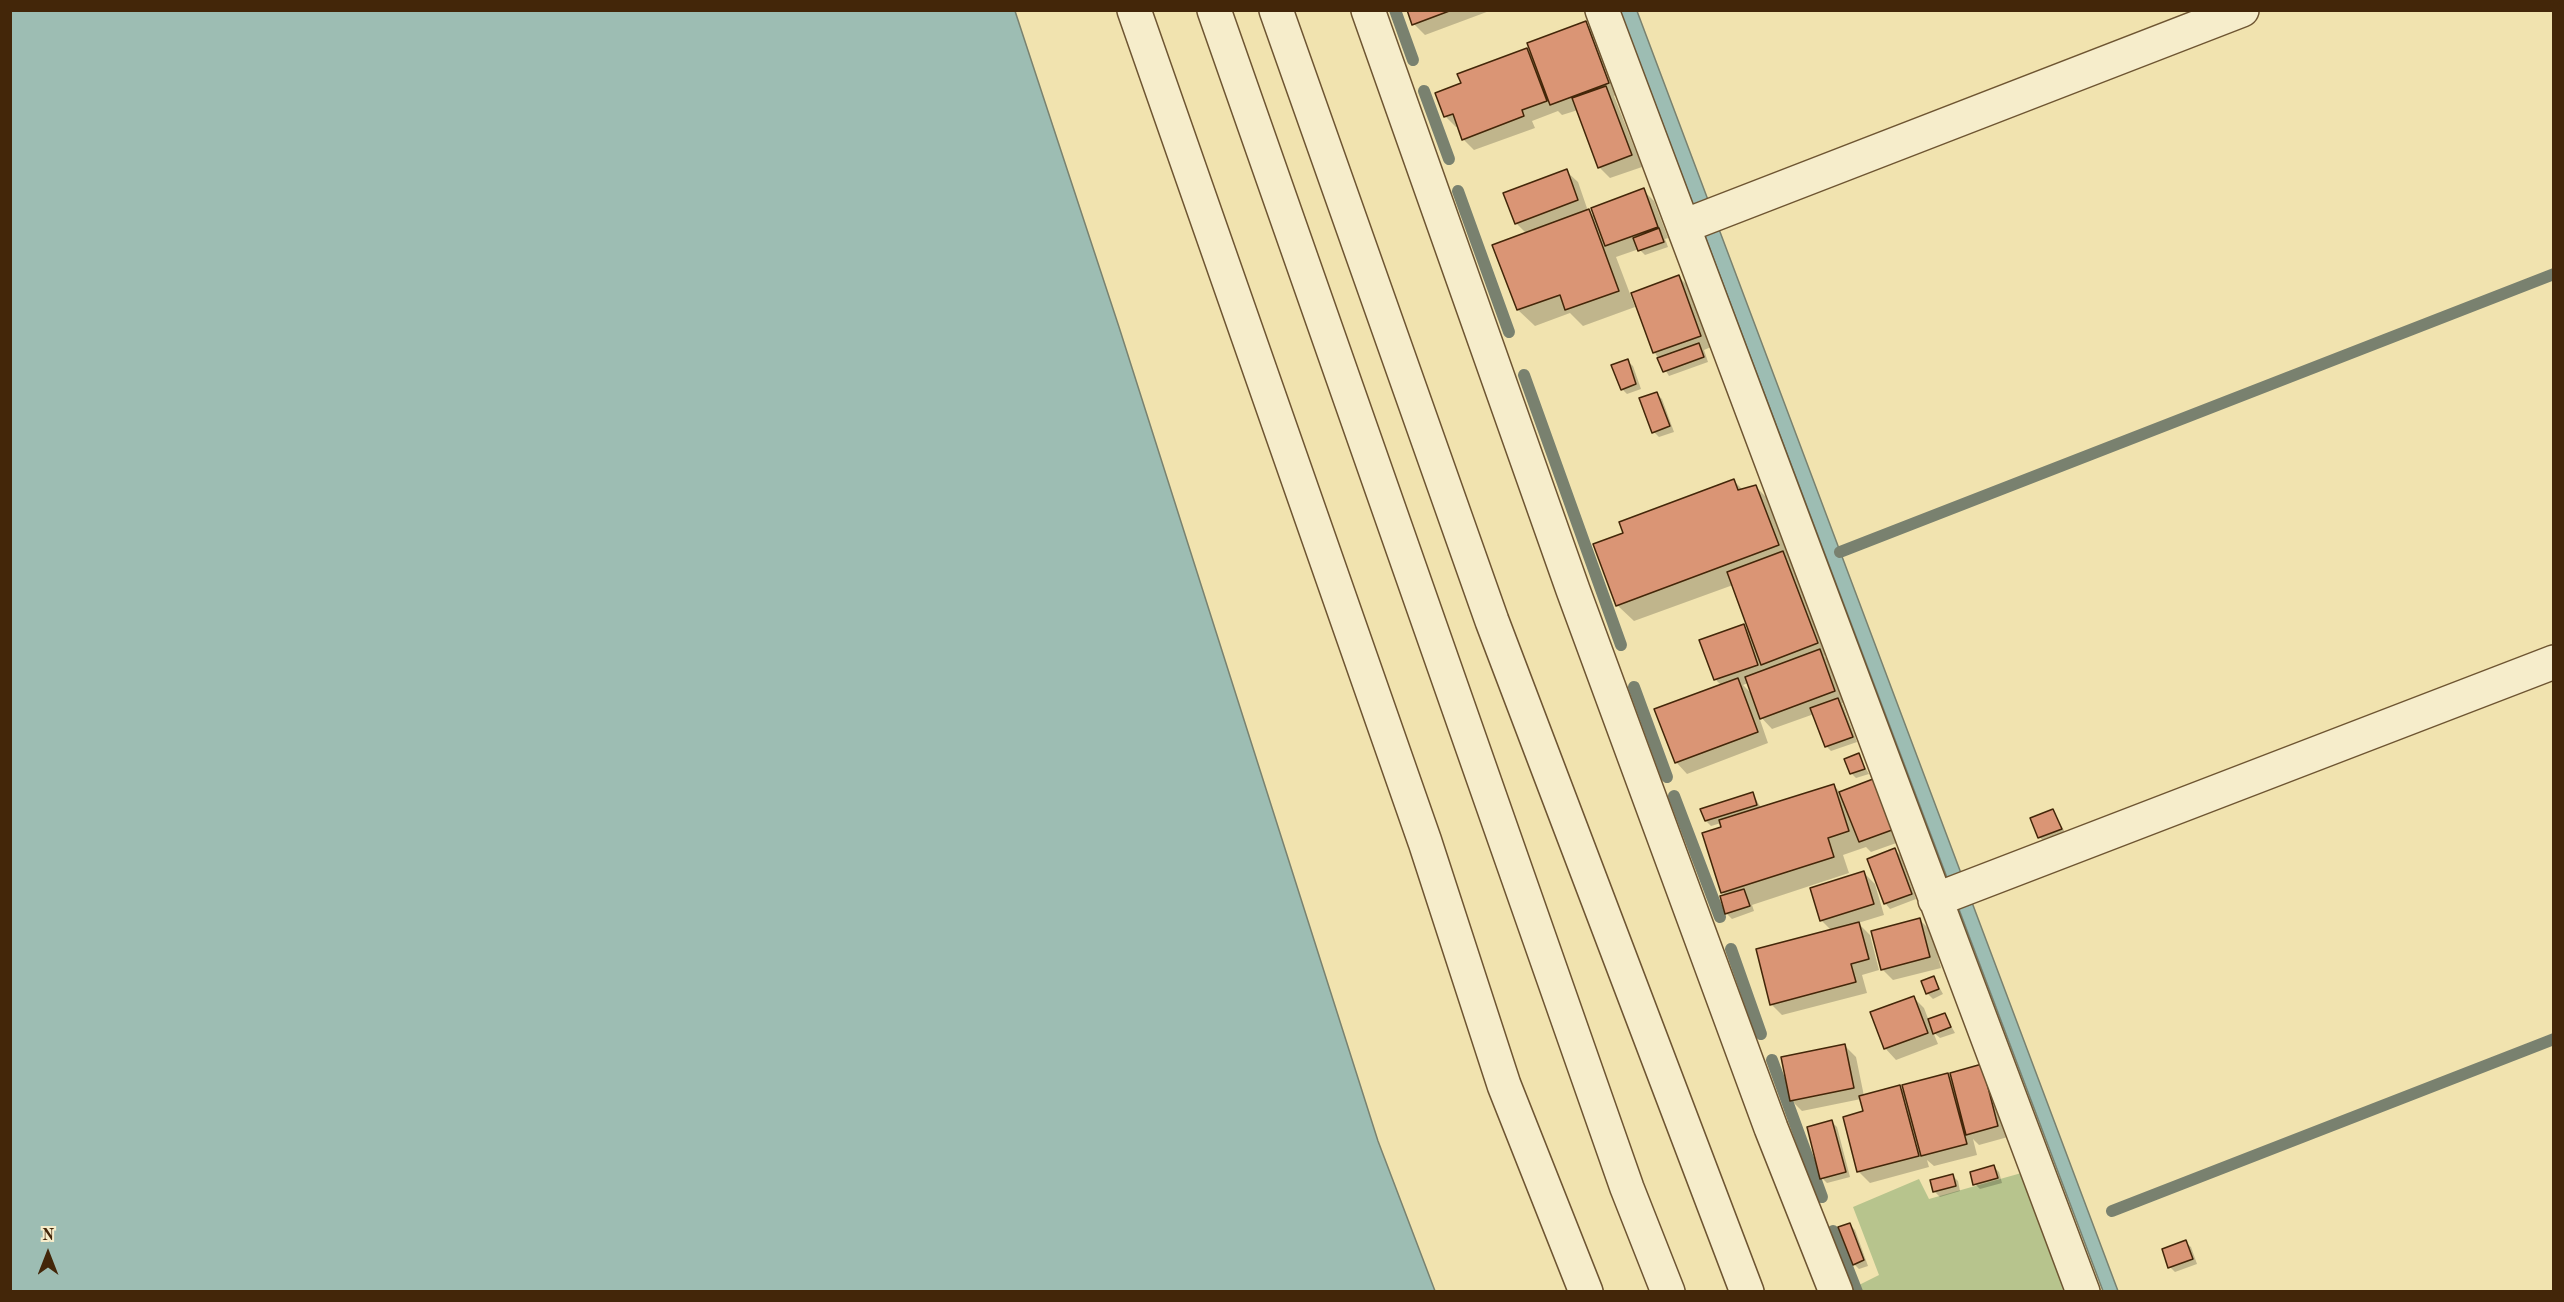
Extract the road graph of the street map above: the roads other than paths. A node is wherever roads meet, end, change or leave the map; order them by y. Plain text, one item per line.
1 (1134, 10) edge
2 (1214, 10) edge
3 (1276, 10) edge
4 (1368, 10) edge
5 (1602, 10) edge
6 (2242, 10) edge
7 (1698, 221) junction
8 (2553, 663) edge
9 (1941, 897) junction
10 (1587, 1292) edge
11 (1668, 1292) edge
12 (1746, 1292) edge
13 (1836, 1292) edge
14 (2083, 1292) edge

1 - 10 street
2 - 11 street
3 - 12 street
4 - 13 street
5 - 7 street
6 - 7 street
7 - 9 street
8 - 9 street
9 - 14 street

